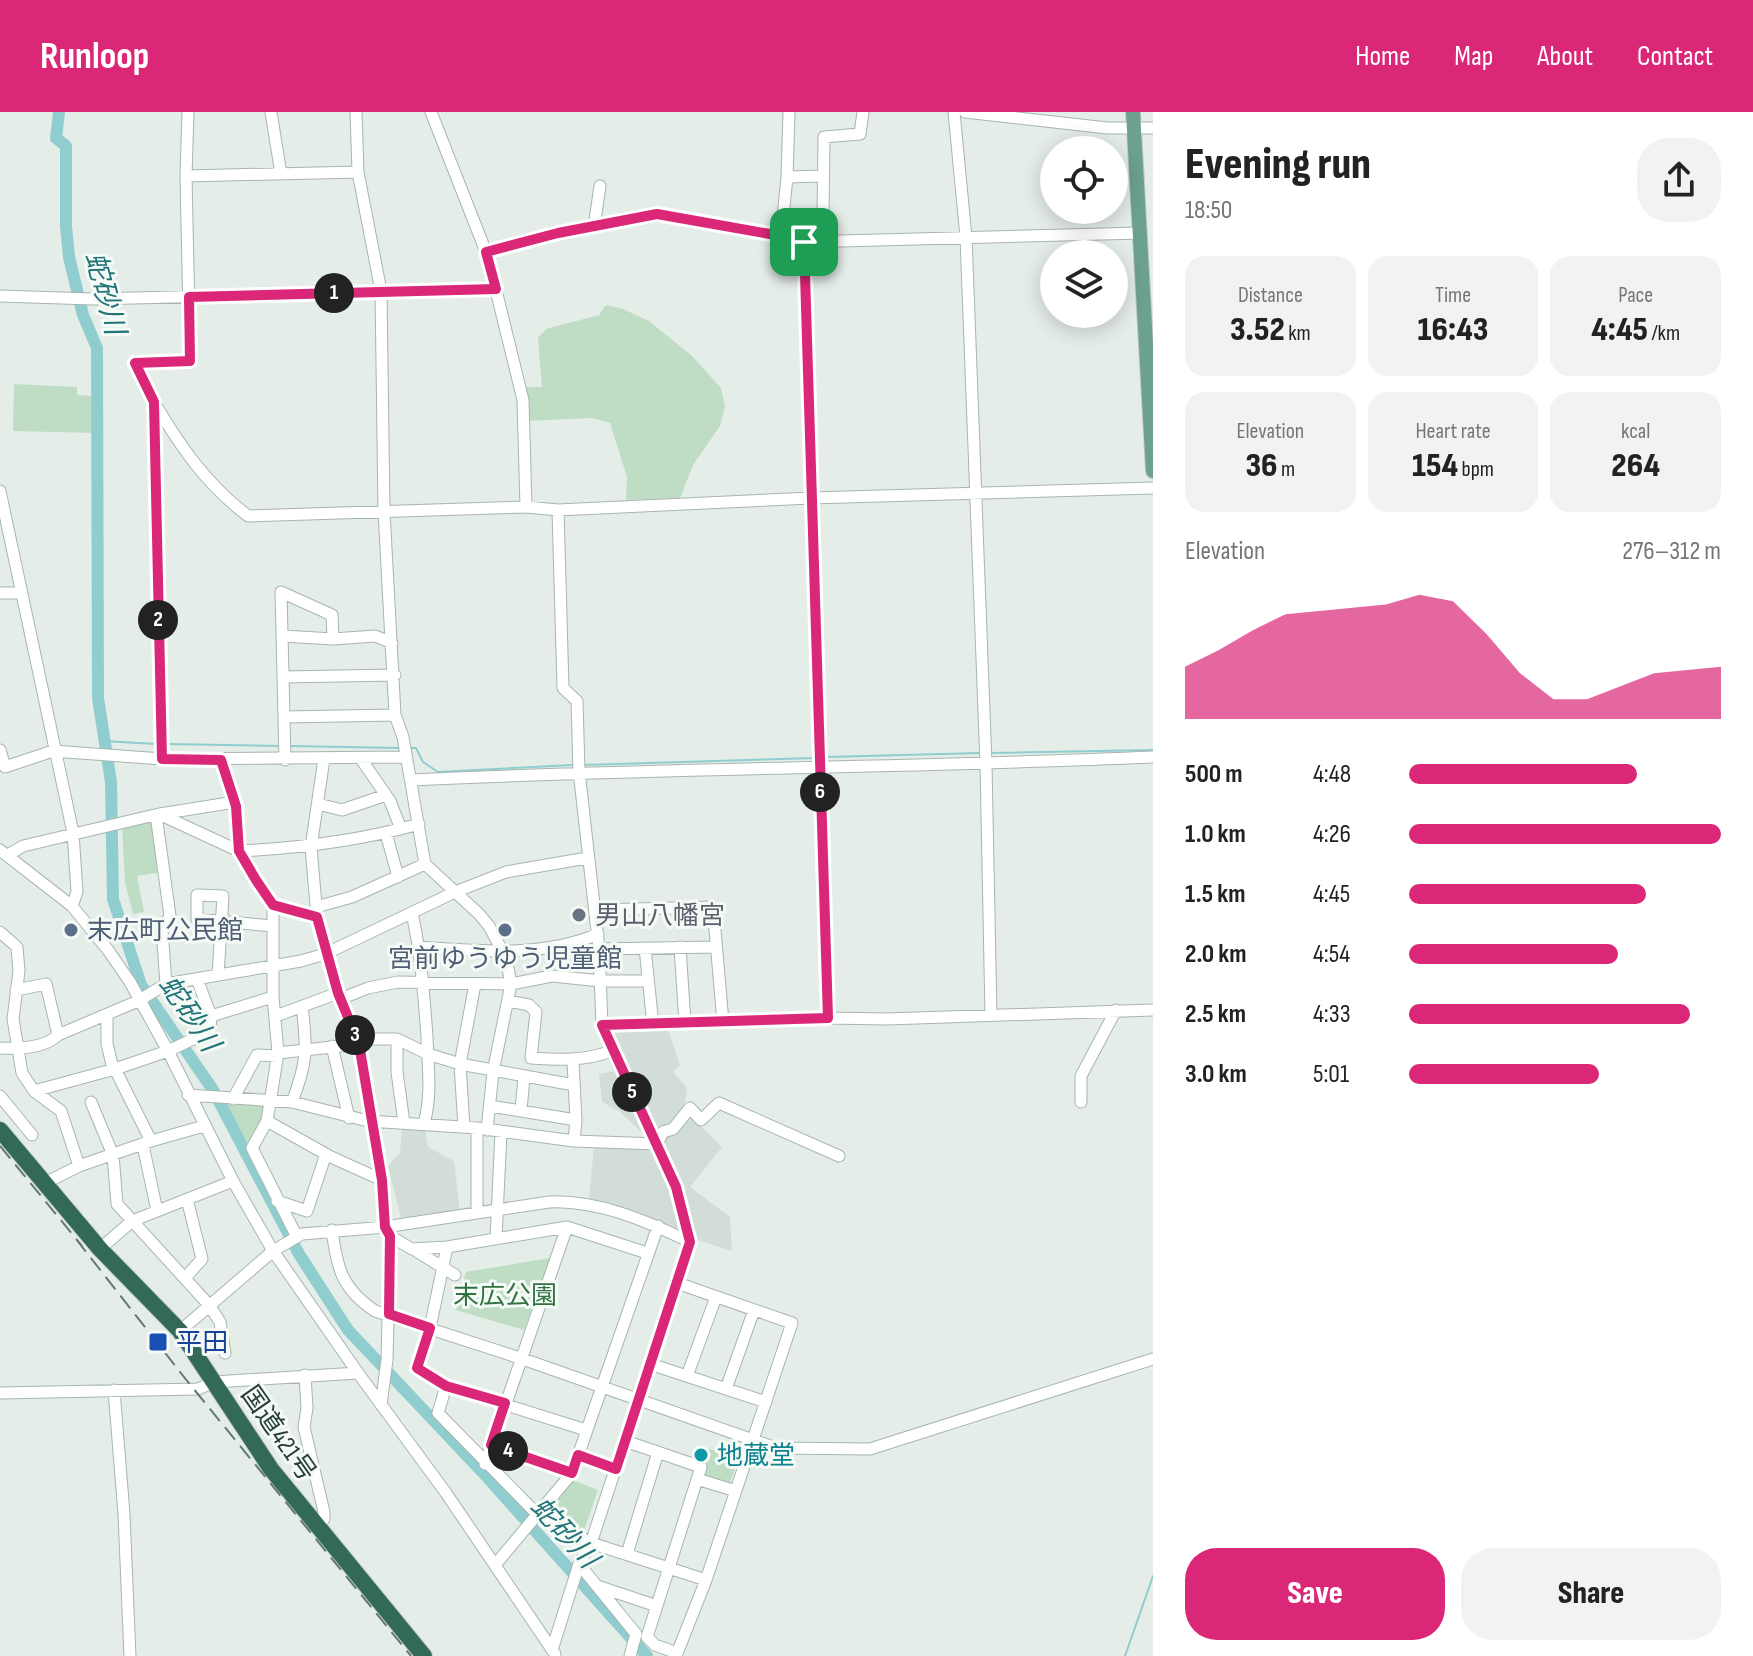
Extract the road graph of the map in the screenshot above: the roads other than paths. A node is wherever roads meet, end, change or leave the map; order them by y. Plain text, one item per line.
1 (188, 112) edge
2 (271, 112) edge
3 (356, 112) edge
4 (431, 112) edge
5 (789, 112) edge
6 (863, 112) edge
7 (954, 112) edge
8 (965, 112) edge
9 (1134, 120) edge
10 (1153, 128) edge
11 (358, 172) junction
12 (281, 174) junction
13 (186, 176) junction
14 (823, 176) junction
15 (787, 177) junction
16 (600, 186) dead end
17 (594, 227) junction
18 (1140, 233) junction
19 (781, 236) junction
20 (966, 237) junction
21 (804, 242) junction
22 (831, 242) junction
23 (486, 252) junction
24 (496, 289) junction
25 (381, 291) junction
26 (0, 296) edge
27 (189, 297) junction
28 (1149, 330) edge
29 (154, 402) junction
30 (1153, 471) edge
31 (1153, 488) edge
32 (0, 491) edge
33 (976, 494) junction
34 (811, 498) junction
35 (526, 507) junction
36 (558, 510) junction
37 (384, 511) junction
38 (0, 593) edge
39 (21, 593) junction
40 (283, 636) junction
41 (333, 639) junction
42 (392, 643) junction
43 (395, 675) junction
44 (284, 677) junction
45 (395, 715) junction
46 (285, 717) junction
47 (0, 750) edge
48 (53, 751) junction
49 (405, 757) junction
50 (1153, 757) edge
51 (162, 759) junction
52 (324, 759) junction
53 (361, 759) junction
54 (221, 760) junction
55 (285, 760) junction
56 (986, 764) junction
57 (819, 766) junction
58 (579, 771) junction
59 (411, 780) junction
60 (386, 795) junction
61 (235, 802) junction
62 (318, 804) junction
63 (157, 814) junction
64 (419, 824) junction
65 (401, 829) junction
66 (73, 833) junction
67 (386, 833) junction
68 (311, 847) junction
69 (239, 851) junction
70 (4, 852) edge
71 (587, 858) junction
72 (425, 864) junction
73 (398, 877) junction
74 (455, 892) junction
75 (273, 905) junction
76 (72, 906) junction
77 (595, 910) junction
78 (317, 912) junction
79 (412, 913) junction
80 (272, 926) junction
81 (0, 932) edge
82 (598, 934) junction
83 (419, 947) junction
84 (680, 947) junction
85 (716, 947) junction
86 (645, 948) junction
87 (599, 949) junction
88 (503, 952) junction
89 (325, 954) junction
90 (273, 966) junction
91 (218, 975) junction
92 (197, 979) junction
93 (601, 981) junction
94 (648, 981) junction
95 (423, 982) junction
96 (166, 984) junction
97 (475, 984) junction
98 (511, 984) junction
99 (16, 990) junction
100 (339, 996) junction
101 (273, 997) junction
102 (138, 1001) junction
103 (508, 1001) junction
104 (302, 1006) junction
105 (1116, 1010) junction
106 (1153, 1010) edge
107 (107, 1014) junction
108 (991, 1015) junction
109 (211, 1016) junction
110 (276, 1016) junction
111 (828, 1018) junction
112 (723, 1022) junction
113 (685, 1023) junction
114 (602, 1025) junction
115 (653, 1025) junction
116 (58, 1035) junction
117 (397, 1039) junction
118 (358, 1042) junction
119 (332, 1046) junction
120 (0, 1048) edge
121 (19, 1049) junction
122 (168, 1051) junction
123 (307, 1051) junction
124 (612, 1051) junction
125 (428, 1054) junction
126 (278, 1055) junction
127 (573, 1061) junction
128 (460, 1064) junction
129 (114, 1069) junction
130 (493, 1072) junction
131 (524, 1077) junction
132 (574, 1085) junction
133 (34, 1091) junction
134 (188, 1095) junction
135 (0, 1096) edge
136 (227, 1099) junction
137 (269, 1100) junction
138 (91, 1102) dead end
139 (292, 1102) junction
140 (1081, 1102) dead end
141 (490, 1106) junction
142 (521, 1110) junction
143 (349, 1118) junction
144 (372, 1119) junction
145 (576, 1120) junction
146 (267, 1121) junction
147 (404, 1123) junction
148 (424, 1124) junction
149 (204, 1126) junction
150 (476, 1129) junction
151 (0, 1130) edge
152 (501, 1132) junction
153 (32, 1135) dead end
154 (574, 1141) junction
155 (147, 1143) junction
156 (657, 1144) junction
157 (326, 1154) junction
158 (113, 1155) junction
159 (839, 1156) dead end
160 (79, 1166) junction
161 (382, 1180) junction
162 (233, 1181) junction
163 (43, 1184) junction
164 (187, 1199) junction
165 (277, 1201) junction
166 (496, 1210) junction
167 (157, 1211) junction
168 (477, 1213) junction
169 (132, 1221) junction
170 (658, 1226) junction
171 (567, 1227) junction
172 (332, 1230) junction
173 (388, 1231) junction
174 (496, 1238) junction
175 (690, 1242) junction
176 (287, 1243) junction
177 (447, 1247) junction
178 (100, 1249) junction
179 (412, 1249) junction
180 (647, 1253) junction
181 (443, 1269) junction
182 (455, 1275) dead end
183 (185, 1278) junction
184 (677, 1283) junction
185 (716, 1297) junction
186 (209, 1305) junction
187 (754, 1310) junction
188 (389, 1314) junction
189 (430, 1328) junction
190 (180, 1331) junction
191 (225, 1353) dead end
192 (520, 1358) junction
193 (1153, 1359) edge
194 (650, 1364) junction
195 (358, 1373) junction
196 (305, 1375) junction
197 (687, 1376) junction
198 (214, 1382) junction
199 (446, 1386) junction
200 (601, 1387) junction
201 (726, 1389) junction
202 (114, 1390) junction
203 (0, 1393) edge
204 (638, 1401) junction
205 (766, 1402) junction
206 (505, 1403) junction
207 (381, 1405) junction
208 (586, 1430) junction
209 (753, 1438) junction
210 (625, 1441) junction
211 (491, 1445) junction
212 (658, 1452) junction
213 (578, 1455) junction
214 (485, 1464) junction
215 (616, 1469) junction
216 (572, 1473) junction
217 (697, 1479) junction
218 (736, 1491) junction
219 (537, 1514) junction
220 (316, 1525) junction
221 (591, 1543) junction
222 (627, 1554) junction
223 (579, 1564) junction
224 (495, 1565) junction
225 (669, 1568) junction
226 (706, 1580) junction
227 (597, 1586) junction
228 (657, 1606) junction
229 (632, 1649) edge
230 (554, 1653) edge
231 (677, 1655) edge
232 (130, 1656) edge
233 (424, 1656) edge

1 - 13 street
2 - 12 street
3 - 11 street
4 - 23 street
5 - 15 street
6 - 14 street
7 - 20 street
8 - 9 street
9 - 10 street
9 - 18 main road
11 - 12 street
11 - 25 street
12 - 13 street
13 - 27 street
14 - 15 street
14 - 22 street
15 - 19 street
16 - 17 street
17 - 19 street
17 - 23 street
18 - 20 street
18 - 28 main road
19 - 21 street
20 - 22 street
20 - 33 street
21 - 22 street
21 - 34 street
23 - 24 street
24 - 25 street
24 - 35 street
25 - 27 street
25 - 37 street
26 - 27 street
27 - 29 street
28 - 30 main road
29 - 37 street
29 - 51 street
31 - 33 street
32 - 39 street
33 - 34 street
33 - 56 street
34 - 36 street
34 - 57 street
35 - 36 street
35 - 37 street
36 - 58 street
37 - 42 street
38 - 39 street
39 - 48 street
40 - 41 street
40 - 41 street
40 - 44 street
41 - 42 street
42 - 43 street
43 - 44 street
43 - 45 street
44 - 46 street
45 - 46 street
45 - 49 street
46 - 55 street
47 - 48 street
48 - 51 street
48 - 66 street
49 - 53 street
49 - 59 street
50 - 56 street
51 - 54 street
52 - 53 street
52 - 55 street
52 - 62 street
53 - 60 street
54 - 55 street
54 - 61 street
56 - 57 street
56 - 108 street
57 - 58 street
57 - 111 street
58 - 59 street
58 - 71 street
59 - 64 street
60 - 62 street
60 - 65 street
61 - 63 street
61 - 69 street
62 - 68 street
63 - 66 street
63 - 69 street
63 - 96 street
64 - 65 street
64 - 72 street
65 - 67 street
66 - 70 street
66 - 76 street
67 - 68 street
67 - 73 street
68 - 69 street
68 - 78 street
69 - 75 street
70 - 76 street
71 - 74 street
71 - 77 street
72 - 73 street
72 - 74 street
73 - 78 street
74 - 79 street
74 - 88 street
75 - 78 street
75 - 80 street
76 - 102 street
77 - 82 street
77 - 85 street
78 - 89 street
79 - 83 street
79 - 89 street
80 - 90 street
80 - 91 street
81 - 99 street
82 - 87 street
82 - 88 street
83 - 88 street
83 - 95 street
84 - 85 street
84 - 86 street
84 - 113 street
85 - 112 street
86 - 87 street
86 - 94 street
87 - 93 street
88 - 98 street
89 - 90 street
89 - 100 street
90 - 91 street
90 - 101 street
91 - 92 street
92 - 96 street
92 - 109 street
93 - 94 street
93 - 98 street
93 - 114 street
94 - 115 street
95 - 97 street
95 - 100 street
95 - 125 street
96 - 102 street
97 - 98 street
97 - 128 street
98 - 103 street
99 - 116 street
99 - 121 street
100 - 104 street
100 - 118 street
101 - 109 street
101 - 110 street
102 - 107 street
102 - 122 street
103 - 127 street
103 - 130 street
104 - 110 street
104 - 123 street
105 - 106 street
105 - 108 street
105 - 140 street
107 - 116 street
107 - 129 street
108 - 111 street
109 - 122 street
110 - 126 street
111 - 112 street
112 - 113 street
113 - 115 street
114 - 115 street
114 - 124 street
116 - 121 street
117 - 118 street
117 - 125 street
117 - 147 street
118 - 119 street
118 - 144 street
119 - 123 street
119 - 143 street
120 - 121 street
121 - 133 street
122 - 129 street
122 - 134 street
123 - 126 street
123 - 139 street
124 - 127 street
124 - 156 street
125 - 128 street
125 - 148 street
126 - 136 street
126 - 137 street
127 - 132 street
128 - 130 street
128 - 150 street
129 - 133 street
129 - 155 street
130 - 131 street
130 - 141 street
131 - 132 street
131 - 142 street
132 - 145 street
133 - 160 street
134 - 136 street
134 - 149 street
135 - 153 street
136 - 137 street
137 - 139 street
137 - 146 street
138 - 158 street
139 - 143 street
141 - 142 street
141 - 150 street
142 - 145 street
143 - 144 street
144 - 147 street
144 - 161 street
145 - 154 street
146 - 157 street
146 - 165 street
147 - 148 street
148 - 150 street
149 - 155 street
149 - 162 street
150 - 152 street
150 - 168 street
151 - 163 highway, 国道421号
152 - 154 street
152 - 166 street
154 - 156 street
155 - 158 street
155 - 167 street
156 - 159 street
156 - 175 street
157 - 161 street
157 - 165 street
158 - 160 street
158 - 169 street
160 - 163 street
161 - 173 street
162 - 164 street
162 - 176 street
163 - 178 highway, 国道421号
164 - 167 street
164 - 183 street
165 - 176 street
166 - 168 street
166 - 170 street
166 - 174 street
167 - 169 street
168 - 173 street
169 - 178 street
169 - 183 street
170 - 175 street
170 - 180 street
171 - 174 street
171 - 180 street
171 - 192 street
172 - 173 street
172 - 176 street
172 - 188 street
173 - 179 street
173 - 188 street
174 - 177 street
175 - 184 street
176 - 186 street
176 - 195 street
177 - 179 street
177 - 181 street
178 - 190 highway, 国道421号
179 - 181 street
180 - 200 street
181 - 182 street
181 - 189 street
183 - 186 street
184 - 185 street
184 - 194 street
185 - 187 street
185 - 197 street
186 - 190 street
186 - 191 street
187 - 201 street
187 - 205 street
188 - 189 street
188 - 207 street
189 - 192 street
189 - 199 street
190 - 198 highway, 国道421号
192 - 200 street
192 - 206 street
193 - 209 street
194 - 197 street
194 - 204 street
195 - 196 street
195 - 207 street
196 - 198 street
196 - 220 street
197 - 201 street
198 - 202 street
198 - 220 highway, 国道421号
199 - 206 street
199 - 214 street
200 - 204 street
200 - 208 street
201 - 205 street
202 - 203 street
202 - 232 street
204 - 209 street
204 - 210 street
205 - 209 street
206 - 208 street
206 - 211 street
207 - 224 street
208 - 213 street
209 - 218 street
210 - 212 street
210 - 215 street
211 - 214 street
211 - 216 street
212 - 217 street
212 - 222 street
213 - 215 street
213 - 216 street
214 - 219 street
215 - 221 street
216 - 219 street
217 - 218 street
217 - 225 street
218 - 226 street
219 - 221 street
219 - 224 street
220 - 233 highway, 国道421号
221 - 222 street
221 - 223 street
222 - 225 street
223 - 227 street
223 - 230 street
224 - 230 street
225 - 226 street
225 - 228 street
226 - 231 street
227 - 228 street
227 - 229 street
228 - 231 street

